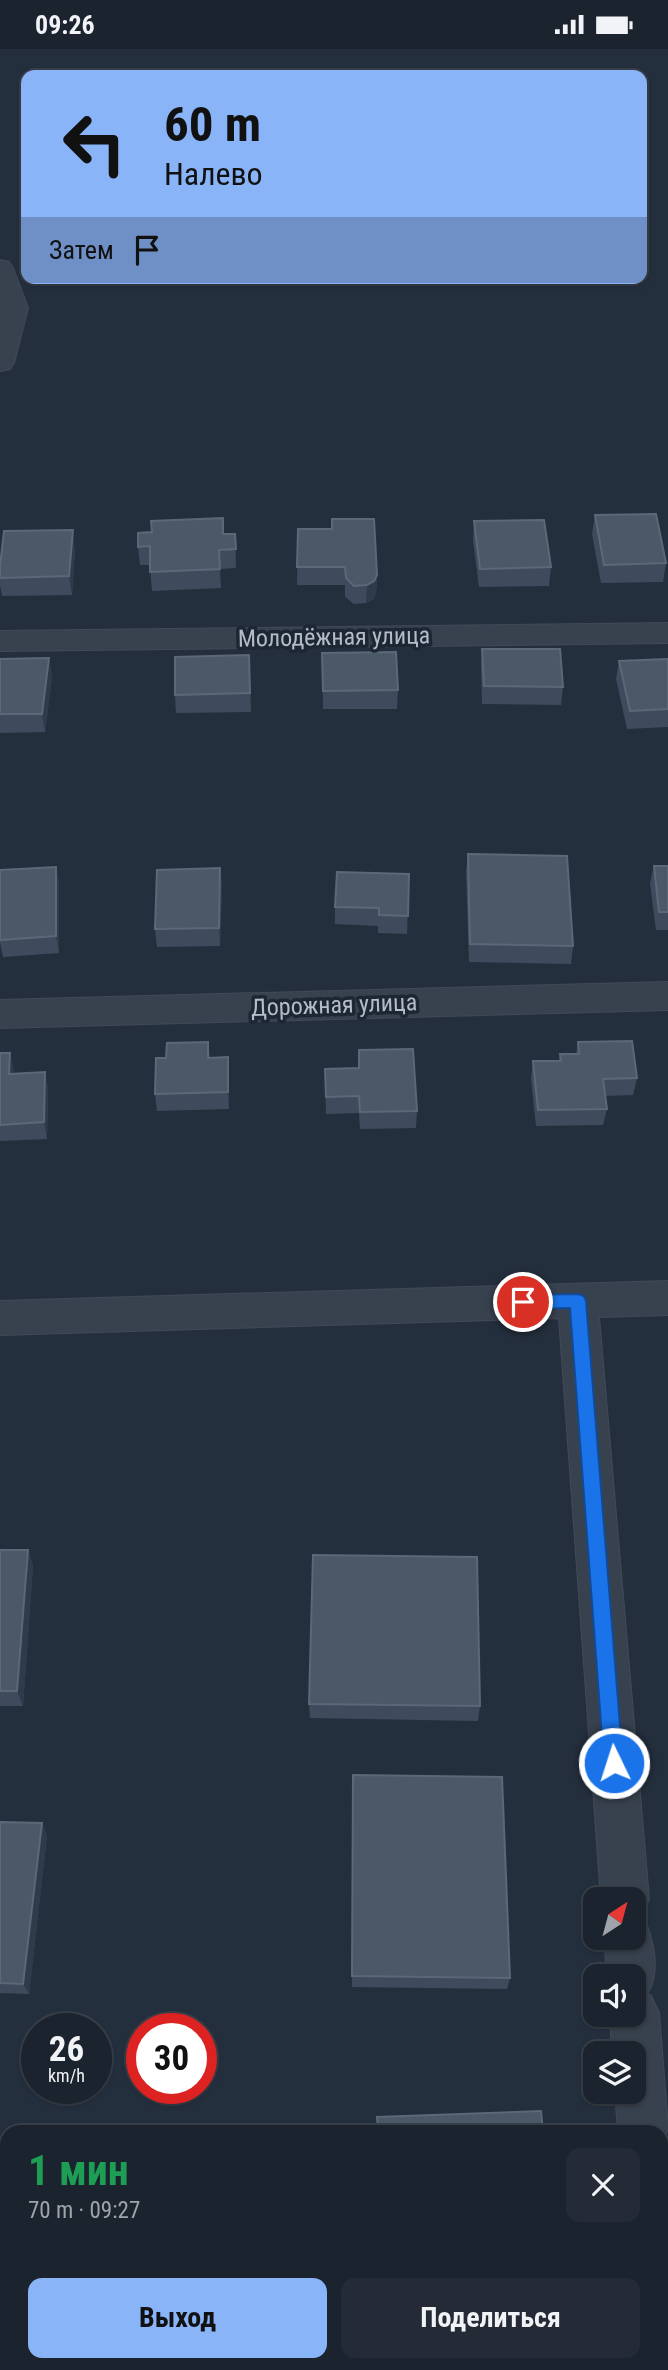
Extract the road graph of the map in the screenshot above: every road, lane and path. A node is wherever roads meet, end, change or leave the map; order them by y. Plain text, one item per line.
1 (0, 268) edge
2 (0, 363) edge
3 (668, 633) edge
4 (0, 641) edge
5 (668, 996) edge
6 (0, 1014) edge
7 (668, 1298) edge
8 (578, 1301) junction
9 (0, 1318) edge
10 (624, 1887) edge
11 (635, 2027) edge
12 (643, 2125) edge

1 - 2 street
3 - 4 street, Молодёжная улица
5 - 6 street, Дорожная улица
7 - 8 street
8 - 9 street
8 - 10 street
11 - 12 street

